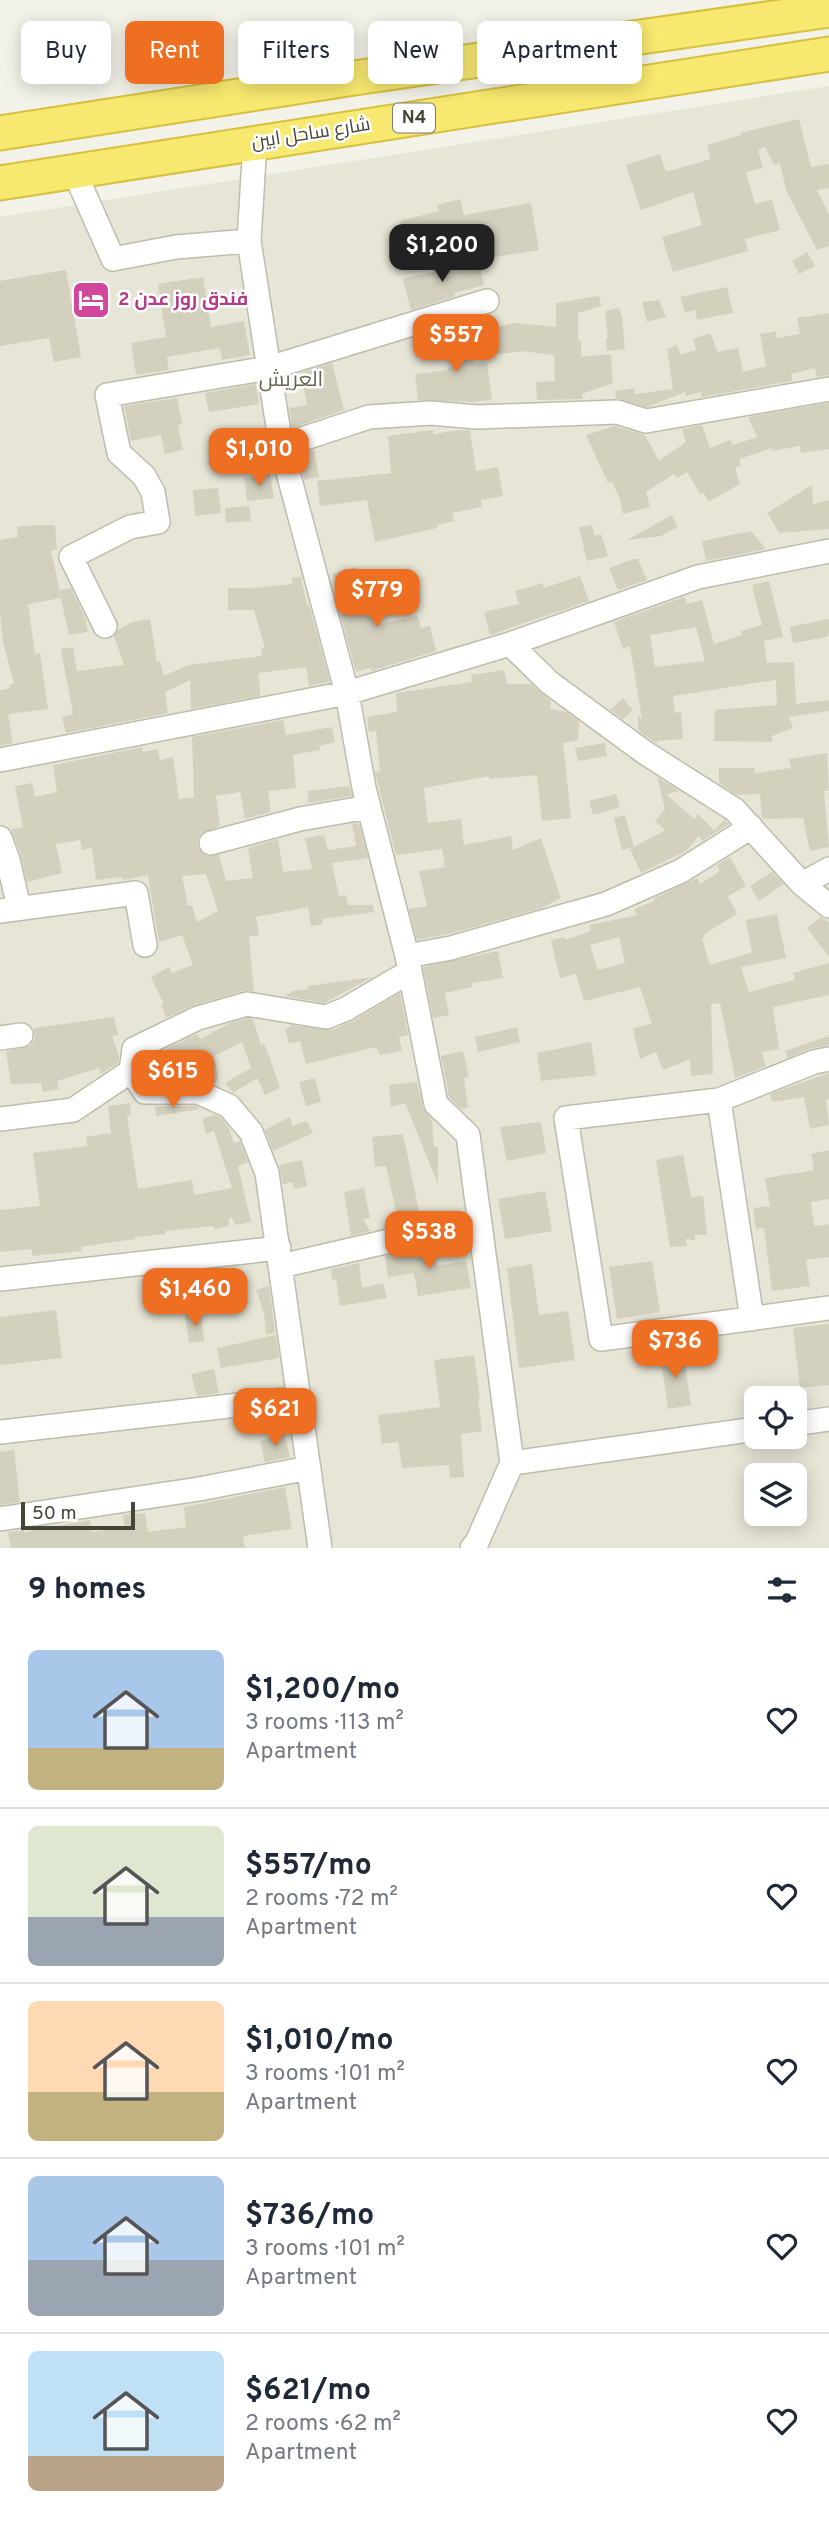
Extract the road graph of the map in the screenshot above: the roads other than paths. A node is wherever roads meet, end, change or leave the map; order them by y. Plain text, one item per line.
1 (829, 10) edge
2 (829, 54) edge
3 (0, 133) edge
4 (255, 142) junction
5 (74, 171) junction
6 (0, 183) edge
7 (248, 241) junction
8 (487, 301) dead end
9 (269, 368) junction
10 (829, 388) edge
11 (281, 446) junction
12 (829, 551) edge
13 (105, 626) dead end
14 (510, 644) junction
15 (347, 693) junction
16 (0, 760) edge
17 (369, 807) junction
18 (751, 827) junction
19 (0, 838) edge
20 (211, 843) dead end
21 (829, 869) edge
22 (802, 884) junction
23 (829, 906) edge
24 (9, 909) edge
25 (145, 945) dead end
26 (408, 964) junction
27 (829, 1059) edge
28 (131, 1071) junction
29 (719, 1100) junction
30 (0, 1119) edge
31 (480, 1227) junction
32 (280, 1257) junction
33 (0, 1279) edge
34 (829, 1308) edge
35 (752, 1319) junction
36 (300, 1398) junction
37 (829, 1419) edge
38 (807, 1422) edge
39 (744, 1431) edge
40 (0, 1432) edge
41 (512, 1462) junction
42 (309, 1468) junction
43 (0, 1519) edge
44 (320, 1548) edge
45 (472, 1548) edge

1 - 3 highway
2 - 4 highway, شارع ساحل ابين / N4
4 - 5 highway, شارع ساحل ابين / N4
4 - 7 street
5 - 6 highway, شارع ساحل ابين / N4
5 - 7 street
7 - 9 street
8 - 9 street
9 - 11 street
9 - 13 street
10 - 11 street
11 - 15 street
12 - 14 street
14 - 15 street
14 - 18 street
15 - 16 street
15 - 17 street
17 - 20 street
17 - 26 street
18 - 22 street
18 - 26 street
19 - 24 street
21 - 22 street
22 - 23 street
24 - 25 street
26 - 28 street
26 - 31 street
27 - 29 street
28 - 30 street
28 - 32 street
29 - 35 street
29 - 35 street
31 - 32 street
31 - 41 street
32 - 33 street
32 - 36 street
34 - 35 street
36 - 40 street
36 - 42 street
37 - 38 street
39 - 41 street
41 - 45 street
42 - 43 street
42 - 44 street

